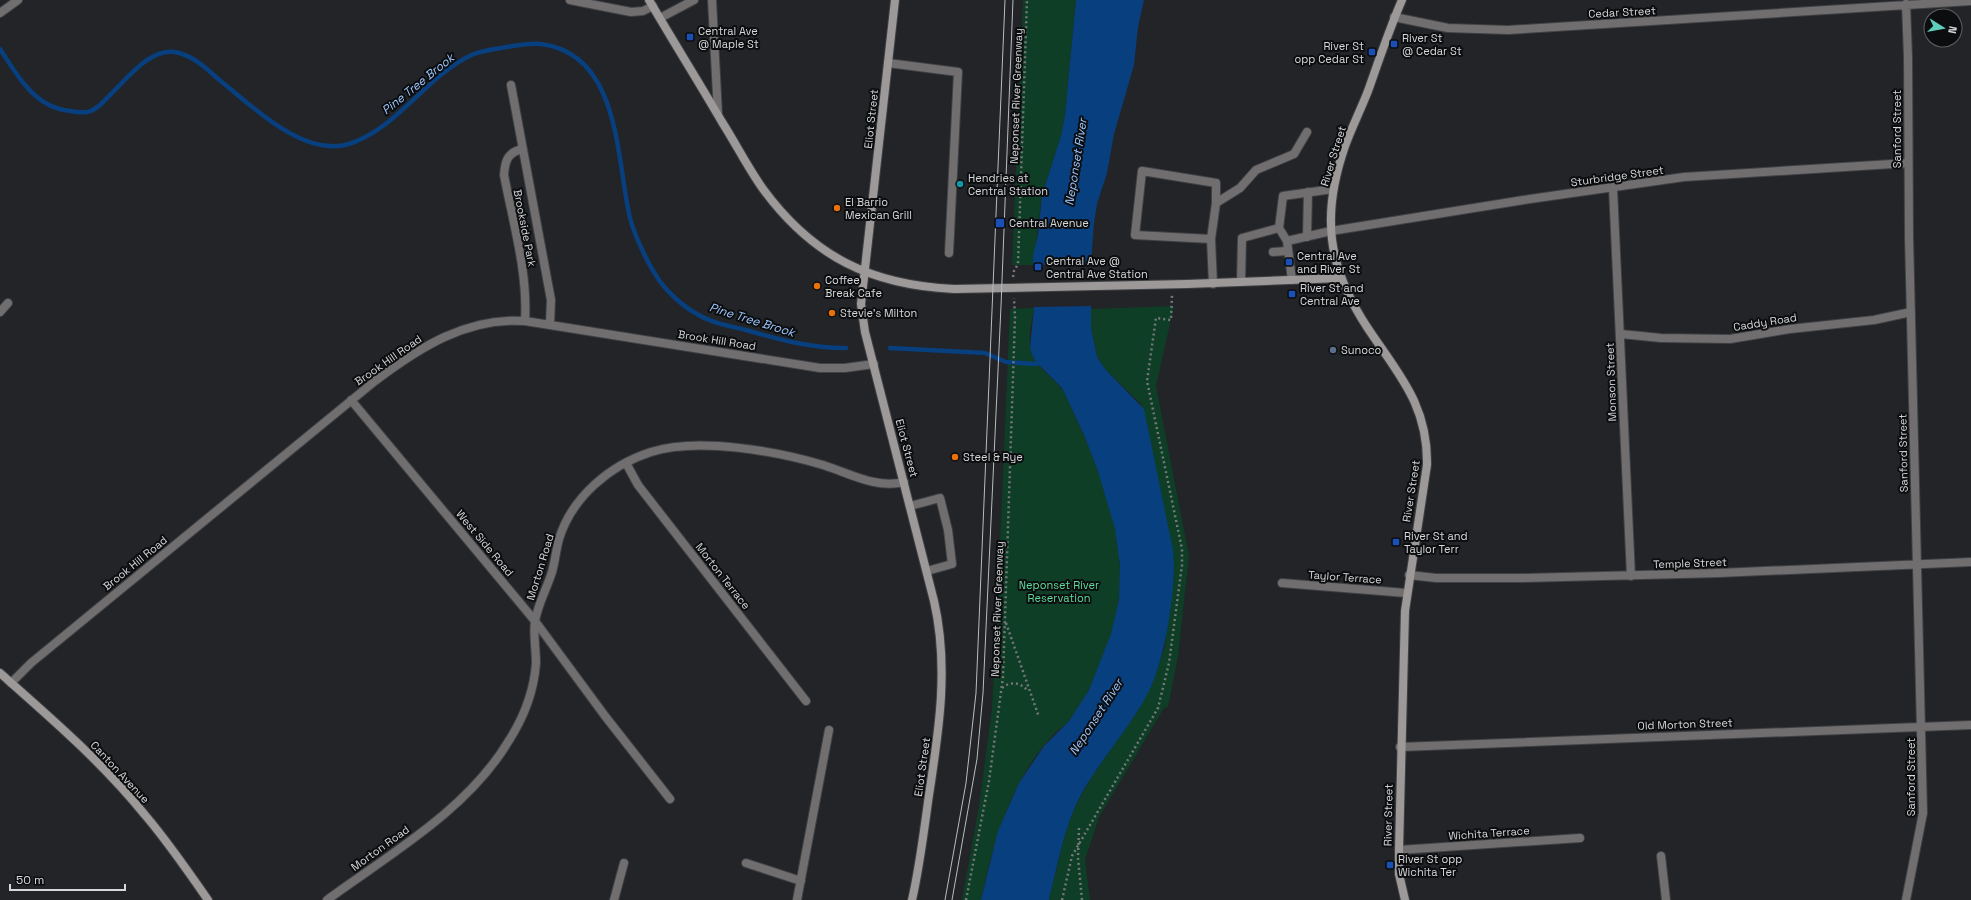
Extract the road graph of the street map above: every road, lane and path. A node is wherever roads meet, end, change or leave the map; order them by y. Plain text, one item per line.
1 (18, 0) edge
2 (570, 0) edge
3 (610, 0) edge
4 (694, 0) edge
5 (712, 0) edge
6 (895, 0) edge
7 (1027, 0) edge
8 (1402, 0) edge
9 (1971, 1) edge
10 (651, 3) edge
11 (595, 4) junction
12 (1906, 4) junction
13 (0, 12) edge
14 (1394, 17) junction
15 (660, 18) junction
16 (888, 63) junction
17 (511, 85) dead end
18 (718, 114) junction
19 (1307, 132) dead end
20 (523, 149) junction
21 (1908, 163) junction
22 (1613, 188) junction
23 (1333, 189) junction
24 (1308, 192) junction
25 (1216, 203) junction
26 (1279, 228) junction
27 (1331, 231) junction
28 (1306, 237) junction
29 (1211, 239) junction
30 (1287, 241) junction
31 (1273, 252) dead end
32 (1287, 252) junction
33 (949, 253) dead end
34 (1018, 264) dead end
35 (864, 273) junction
36 (1340, 278) junction
37 (1292, 280) junction
38 (1242, 282) junction
39 (1213, 284) junction
40 (1172, 285) junction
41 (8, 303) dead end
42 (0, 312) edge
43 (1911, 312) junction
44 (1015, 317) dead end
45 (525, 321) junction
46 (550, 324) junction
47 (1621, 334) junction
48 (874, 364) junction
49 (351, 400) junction
50 (626, 463) junction
51 (904, 482) junction
52 (910, 506) junction
53 (1971, 562) edge
54 (1917, 565) junction
55 (927, 571) junction
56 (1409, 575) junction
57 (1631, 576) junction
58 (1282, 583) dead end
59 (1406, 593) junction
60 (535, 621) junction
61 (1005, 621) junction
62 (0, 673) edge
63 (11, 683) junction
64 (1002, 688) junction
65 (1030, 693) junction
66 (806, 701) dead end
67 (1039, 717) dead end
68 (1971, 725) edge
69 (1922, 726) junction
70 (829, 730) dead end
71 (1400, 747) junction
72 (670, 799) dead end
73 (1079, 828) dead end
74 (1580, 838) dead end
75 (1078, 844) junction
76 (1399, 850) junction
77 (1661, 856) dead end
78 (624, 863) dead end
79 (746, 863) dead end
80 (802, 881) junction
81 (208, 900) edge
82 (327, 900) edge
83 (614, 900) edge
84 (797, 900) edge
85 (912, 900) edge
86 (966, 900) edge
87 (1062, 900) edge
88 (1082, 900) edge
89 (1404, 900) edge
90 (1666, 900) edge
91 (1906, 900) edge

1 - 13 street
2 - 11 street
3 - 11 street
4 - 15 street
5 - 18 street
6 - 16 street, Eliot Street
7 - 34 path, Neponset River Greenway
8 - 14 street, River Street
9 - 12 street, Cedar Street
10 - 11 street
10 - 15 street
12 - 14 street, Cedar Street
12 - 21 street, Sanford Street
14 - 23 street, River Street
15 - 18 street
16 - 33 street
16 - 35 street, Eliot Street
17 - 20 street, Brookside Park
18 - 35 street
19 - 25 street
20 - 45 street, Brookside Park
20 - 46 street, Brookside Park
21 - 22 street, Sturbridge Street
21 - 43 street, Sanford Street
22 - 27 street, Sturbridge Street
22 - 47 street, Monson Street
23 - 24 street
23 - 27 street, River Street
24 - 26 street
24 - 28 street
25 - 29 street
25 - 29 street
26 - 30 street
26 - 38 street
27 - 28 street, Sturbridge Street
27 - 36 street, River Street
28 - 30 street, Sturbridge Street
29 - 39 street
30 - 32 street
31 - 32 street
32 - 37 street
35 - 40 street
35 - 48 street, Eliot Street
36 - 37 street
36 - 56 street, River Street
37 - 38 street
38 - 39 street
39 - 40 street
40 - 75 path
41 - 42 street
43 - 47 street, Caddy Road
43 - 54 street, Sanford Street
44 - 61 path, Neponset River Greenway
45 - 46 street, Brook Hill Road
45 - 49 street, Brook Hill Road
46 - 48 street, Brook Hill Road
47 - 57 street, Monson Street
48 - 51 street, Eliot Street
49 - 60 street, West Side Road
49 - 63 street, Brook Hill Road
50 - 51 street, Morton Road
50 - 60 street, Morton Road
50 - 66 street, Morton Terrace
51 - 52 street, Eliot Street
52 - 55 street, Eliot Street
52 - 55 street
53 - 54 street, Temple Street
54 - 57 street, Temple Street
54 - 69 street, Sanford Street
55 - 85 street, Eliot Street
56 - 57 street, Temple Street
56 - 59 street, River Street
58 - 59 street, Taylor Terrace
59 - 71 street, River Street
60 - 72 street, West Side Road
60 - 82 street, Morton Road
61 - 64 path, Neponset River Greenway
61 - 65 path
62 - 63 street, Canton Avenue
63 - 81 street, Canton Avenue
64 - 65 path
64 - 86 path, Neponset River Greenway
65 - 67 path
68 - 69 street, Old Morton Street
69 - 71 street, Old Morton Street
69 - 91 street, Sanford Street
70 - 80 street
71 - 76 street, River Street
73 - 75 path
74 - 76 street, Wichita Terrace
75 - 87 path
75 - 88 path
76 - 89 street, River Street
77 - 90 street
78 - 83 street
79 - 80 street
80 - 84 street

